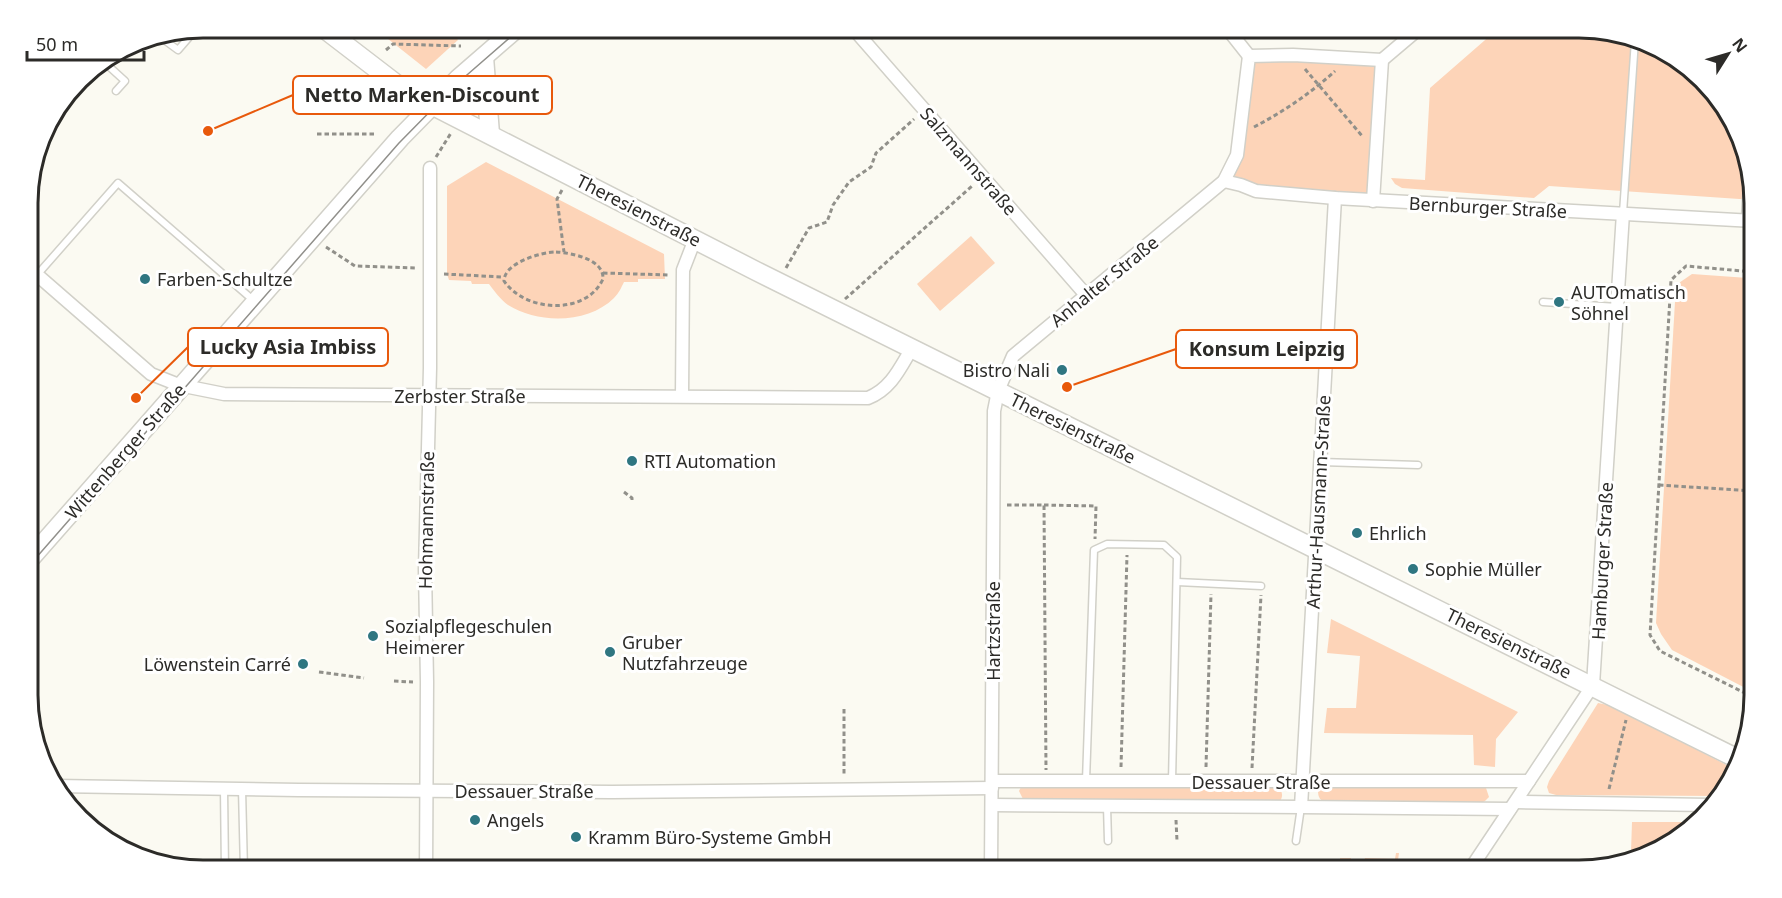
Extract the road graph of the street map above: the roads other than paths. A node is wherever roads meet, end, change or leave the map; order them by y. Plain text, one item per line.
1 (336, 38) edge
2 (505, 38) edge
3 (862, 38) edge
4 (1235, 38) edge
5 (1408, 38) edge
6 (188, 39) edge
7 (167, 42) edge
8 (1635, 47) edge
9 (1249, 56) junction
10 (483, 57) junction
11 (1382, 60) junction
12 (109, 66) edge
13 (116, 91) dead end
14 (432, 104) junction
15 (490, 134) junction
16 (430, 168) road end
17 (1224, 181) junction
18 (1335, 198) junction
19 (1373, 201) junction
20 (1623, 213) junction
21 (1744, 221) edge
22 (695, 239) junction
23 (38, 265) edge
24 (38, 276) edge
25 (1086, 296) junction
26 (1543, 302) dead end
27 (256, 303) junction
28 (1617, 307) junction
29 (912, 348) junction
30 (183, 385) junction
31 (998, 391) junction
32 (428, 396) junction
33 (682, 396) junction
34 (1320, 462) junction
35 (1418, 465) dead end
36 (1316, 547) junction
37 (38, 550) edge
38 (1177, 582) junction
39 (1261, 586) road end
40 (1593, 685) junction
41 (1733, 756) edge
42 (1086, 781) junction
43 (1172, 781) junction
44 (1529, 781) junction
45 (1302, 782) junction
46 (992, 784) junction
47 (64, 786) edge
48 (224, 789) junction
49 (242, 789) junction
50 (426, 791) junction
51 (1703, 805) edge
52 (992, 806) junction
53 (1513, 806) junction
54 (1107, 807) junction
55 (1301, 807) junction
56 (1108, 841) dead end
57 (1296, 841) dead end
58 (225, 860) edge
59 (244, 860) edge
60 (426, 860) edge
61 (991, 860) edge
62 (1476, 860) edge

1 - 14 main road, Theresienstraße
2 - 10 main road, Wittenberger Straße
3 - 25 street, Salzmannstraße
4 - 9 street
5 - 11 street
6 - 7 lane
8 - 20 lane
9 - 11 street
9 - 17 street
10 - 14 main road, Wittenberger Straße
10 - 15 main road
11 - 19 street
12 - 13 lane
14 - 15 main road, Theresienstraße
14 - 27 main road, Wittenberger Straße
15 - 22 main road, Theresienstraße
16 - 32 street, Hohmannstraße
17 - 18 street, Bernburger Straße
17 - 25 street, Anhalter Straße
18 - 19 street, Bernburger Straße
18 - 34 street, Arthur-Hausmann-Straße
19 - 20 street, Bernburger Straße
20 - 21 street, Bernburger Straße
20 - 28 street, Hamburger Straße
22 - 29 main road, Theresienstraße
22 - 33 street
23 - 27 lane
24 - 30 street, Zerbster Straße
25 - 31 street, Anhalter Straße
26 - 28 lane
27 - 30 main road, Wittenberger Straße
28 - 40 street, Hamburger Straße
29 - 31 main road, Theresienstraße
29 - 33 street, Zerbster Straße
30 - 32 street, Zerbster Straße
30 - 37 main road, Wittenberger Straße
31 - 36 main road, Theresienstraße
31 - 46 street, Hartzstraße
32 - 33 street, Zerbster Straße
32 - 50 street, Hohmannstraße
34 - 35 lane
34 - 36 street, Arthur-Hausmann-Straße
36 - 40 main road, Theresienstraße
36 - 45 street, Arthur-Hausmann-Straße
38 - 39 lane
38 - 42 lane
38 - 43 lane
40 - 41 main road, Theresienstraße
40 - 44 street
42 - 43 street, Dessauer Straße
42 - 46 street, Dessauer Straße
43 - 45 street, Dessauer Straße
44 - 45 street, Dessauer Straße
44 - 53 street
45 - 55 street, Arthur-Hausmann-Straße
46 - 50 street, Dessauer Straße
46 - 52 street, Hartzstraße
47 - 48 street, Dessauer Straße
48 - 49 street, Dessauer Straße
48 - 58 lane
49 - 50 street, Dessauer Straße
49 - 59 lane
50 - 60 street, Hohmannstraße
51 - 53 street, Dessauer Straße
52 - 54 street, Dessauer Straße
52 - 61 street, Hartzstraße
53 - 55 street, Dessauer Straße
53 - 62 street
54 - 55 street, Dessauer Straße
54 - 56 lane
55 - 57 lane

